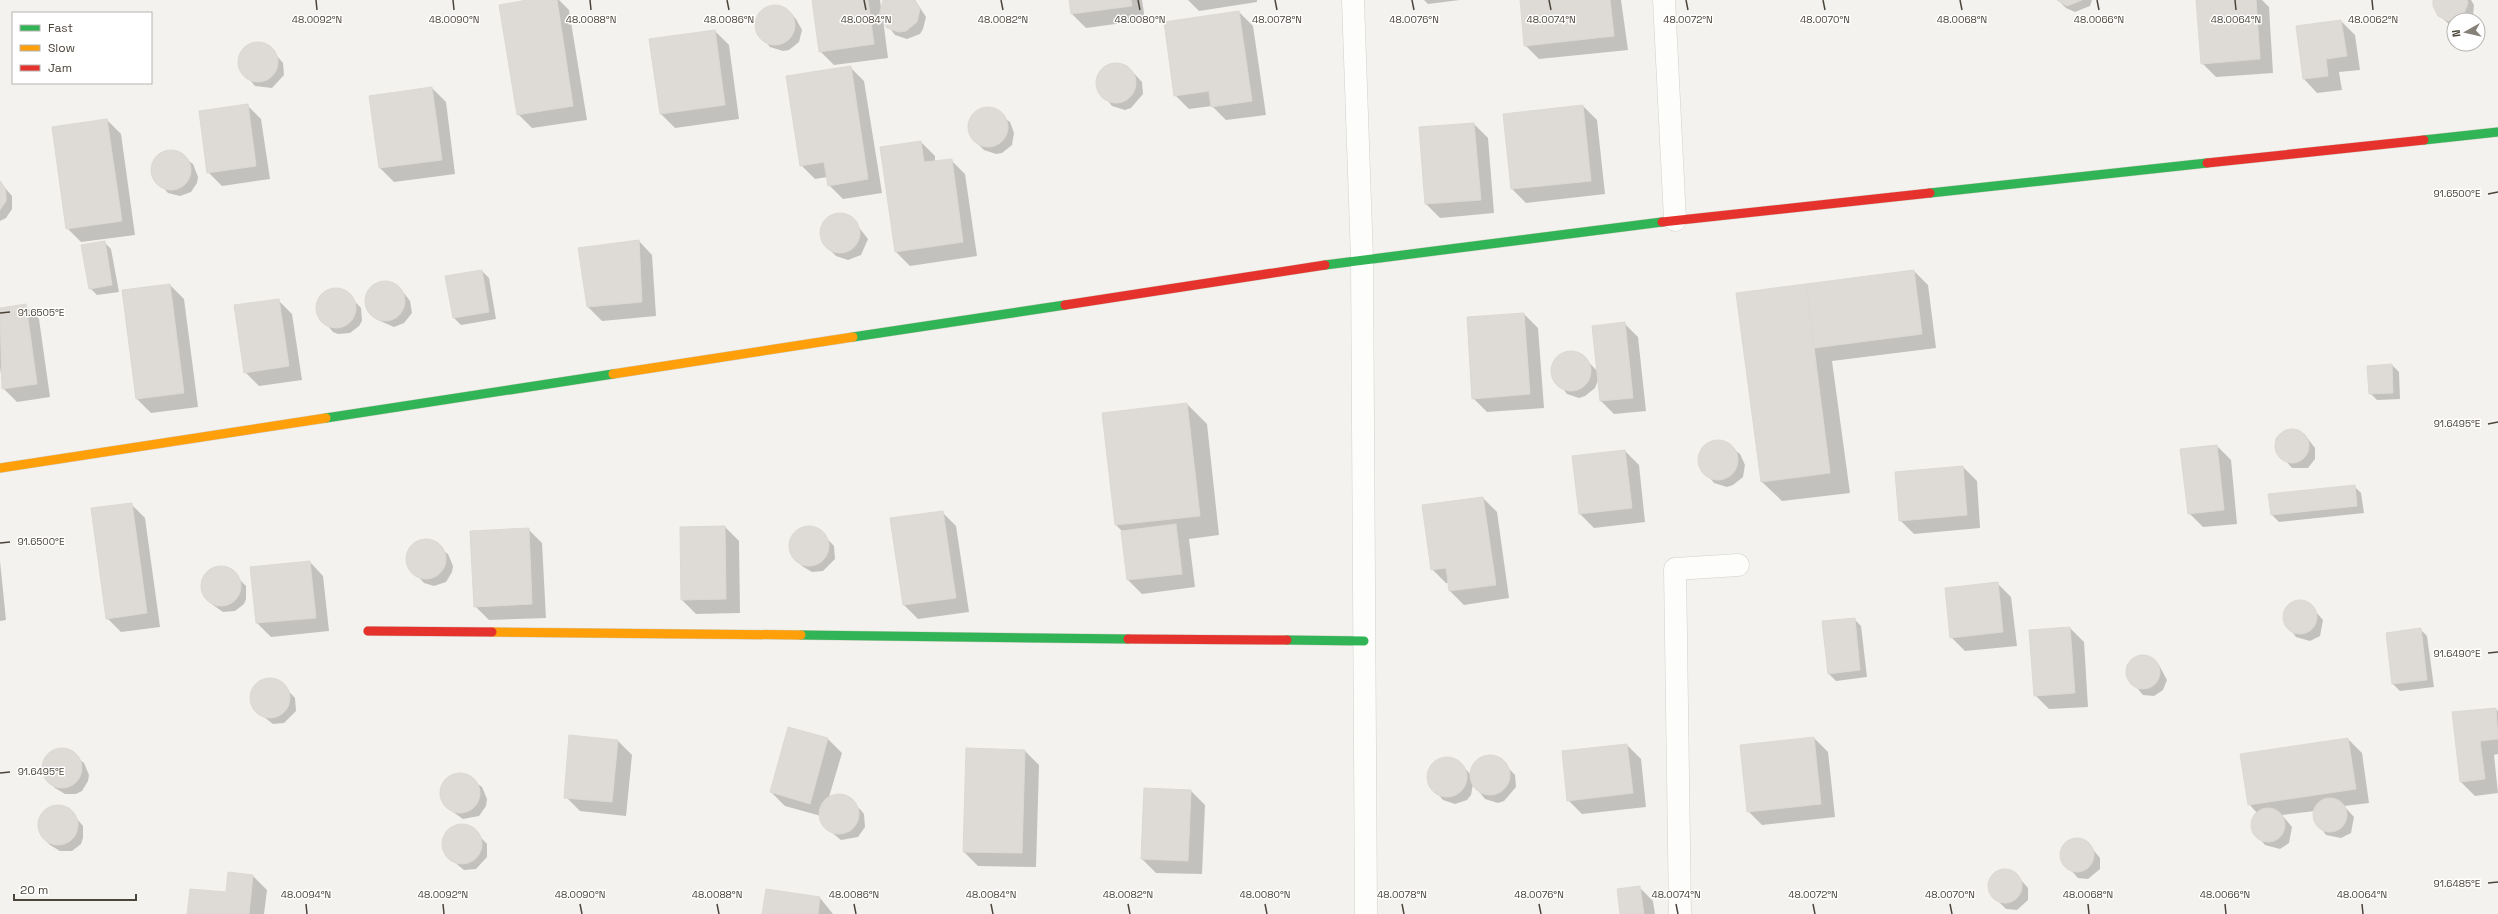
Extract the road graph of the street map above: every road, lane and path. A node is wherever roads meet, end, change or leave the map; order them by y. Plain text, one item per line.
1 (1353, 0) edge
2 (1664, 0) edge
3 (2498, 132) edge
4 (1676, 220) junction
5 (1362, 259) junction
6 (0, 468) edge
7 (1738, 565) dead end
8 (368, 631) dead end
9 (1364, 641) junction
10 (1366, 914) edge
11 (1680, 914) edge

1 - 5 street
2 - 4 street
3 - 4 street
4 - 5 street
5 - 6 street
5 - 9 street
7 - 11 street
8 - 9 street
9 - 10 street

